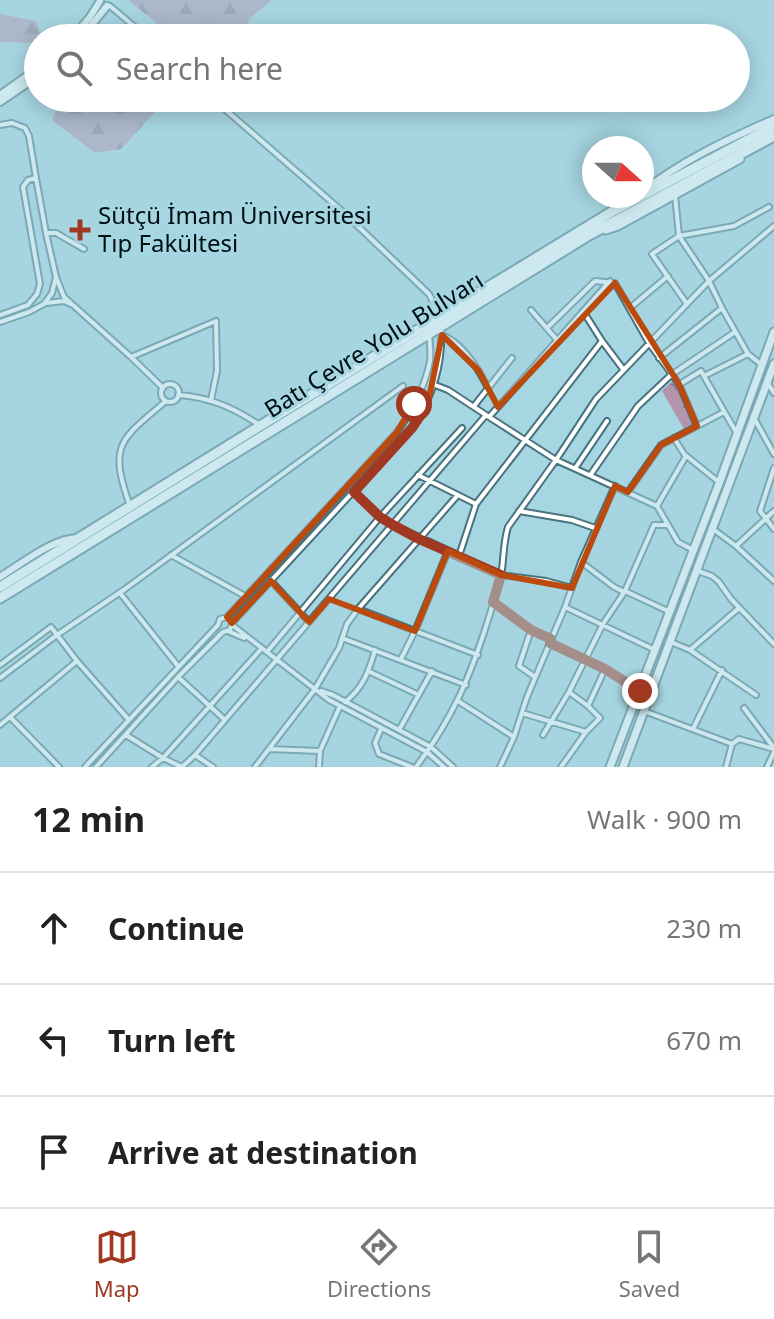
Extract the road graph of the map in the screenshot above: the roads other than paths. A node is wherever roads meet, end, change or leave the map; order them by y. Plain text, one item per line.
1 (100, 0) edge
2 (110, 4) edge
3 (84, 24) edge
4 (93, 24) edge
5 (132, 24) edge
6 (24, 78) edge
7 (24, 86) edge
8 (0, 95) edge
9 (0, 102) edge
10 (228, 112) edge
11 (774, 119) edge
12 (0, 125) edge
13 (774, 126) edge
14 (774, 138) edge
15 (36, 178) junction
16 (654, 183) edge
17 (654, 190) edge
18 (675, 195) junction
19 (769, 207) dead end
20 (620, 208) edge
21 (774, 226) edge
22 (46, 233) junction
23 (765, 234) junction
24 (589, 235) junction
25 (679, 236) junction
26 (774, 239) edge
27 (84, 249) dead end
28 (668, 276) junction
29 (56, 277) junction
30 (610, 281) junction
31 (709, 281) junction
32 (44, 304) junction
33 (687, 304) junction
34 (73, 305) junction
35 (722, 308) junction
36 (630, 309) junction
37 (531, 310) dead end
38 (583, 311) junction
39 (0, 315) edge
40 (440, 316) junction
41 (0, 322) edge
42 (547, 328) junction
43 (442, 331) junction
44 (735, 332) junction
45 (774, 332) edge
46 (429, 335) junction
47 (557, 340) junction
48 (602, 341) junction
49 (649, 343) junction
50 (748, 354) junction
51 (131, 357) junction
52 (512, 358) dead end
53 (659, 358) junction
54 (774, 364) edge
55 (762, 365) junction
56 (623, 369) junction
57 (671, 375) junction
58 (704, 376) junction
59 (767, 382) junction
60 (679, 384) junction
61 (435, 385) junction
62 (403, 386) dead end
63 (163, 388) junction
64 (488, 388) junction
65 (774, 393) edge
66 (178, 395) junction
67 (211, 400) junction
68 (166, 401) junction
69 (414, 404) junction
70 (474, 406) junction
71 (426, 407) junction
72 (724, 412) junction
73 (487, 416) junction
74 (754, 418) junction
75 (607, 421) dead end
76 (260, 426) junction
77 (697, 426) junction
78 (462, 428) dead end
79 (737, 434) junction
80 (674, 438) junction
81 (524, 440) junction
82 (774, 454) edge
83 (686, 456) junction
84 (556, 460) junction
85 (576, 467) junction
86 (774, 468) edge
87 (591, 474) junction
88 (418, 475) junction
89 (430, 482) junction
90 (720, 483) junction
91 (615, 486) junction
92 (354, 492) junction
93 (628, 492) junction
94 (457, 496) junction
95 (476, 504) junction
96 (657, 506) junction
97 (131, 507) junction
98 (519, 511) junction
99 (774, 511) edge
100 (380, 517) junction
101 (766, 520) junction
102 (393, 525) junction
103 (668, 525) junction
104 (595, 528) junction
105 (713, 529) junction
106 (774, 529) edge
107 (419, 539) junction
108 (81, 543) junction
109 (736, 546) junction
110 (693, 550) junction
111 (448, 551) junction
112 (171, 555) junction
113 (459, 556) junction
114 (581, 562) junction
115 (698, 571) junction
116 (501, 575) junction
117 (0, 577) edge
118 (271, 581) junction
119 (774, 581) edge
120 (0, 587) edge
121 (572, 588) junction
122 (120, 592) junction
123 (625, 592) junction
124 (245, 596) junction
125 (0, 600) edge
126 (493, 602) junction
127 (565, 607) junction
128 (739, 608) junction
129 (358, 609) junction
130 (670, 612) junction
131 (300, 613) junction
132 (227, 617) junction
133 (309, 622) junction
134 (232, 624) junction
135 (603, 624) junction
136 (218, 625) junction
137 (531, 630) junction
138 (415, 631) junction
139 (226, 632) junction
140 (57, 635) junction
141 (342, 638) junction
142 (250, 640) junction
143 (551, 641) junction
144 (671, 642) junction
145 (774, 644) edge
146 (262, 648) junction
147 (375, 650) junction
148 (655, 650) junction
149 (690, 650) junction
150 (267, 652) junction
151 (478, 655) junction
152 (277, 659) junction
153 (401, 660) junction
154 (585, 660) junction
155 (77, 661) junction
156 (0, 665) edge
157 (178, 666) junction
158 (605, 669) junction
159 (722, 670) junction
160 (368, 671) junction
161 (432, 671) junction
162 (178, 677) junction
163 (0, 678) edge
164 (536, 678) junction
165 (466, 685) junction
166 (315, 689) junction
167 (640, 691) junction
168 (569, 692) junction
169 (419, 695) junction
170 (756, 695) dead end
171 (458, 701) junction
172 (345, 702) junction
173 (211, 705) junction
174 (340, 706) junction
175 (588, 706) junction
176 (744, 708) dead end
177 (644, 711) junction
178 (522, 713) junction
179 (10, 717) junction
180 (129, 720) junction
181 (225, 720) junction
182 (552, 722) junction
183 (0, 725) edge
184 (381, 728) junction
185 (693, 729) junction
186 (399, 730) junction
187 (586, 732) junction
188 (126, 735) junction
189 (543, 735) dead end
190 (514, 737) junction
191 (732, 744) junction
192 (269, 749) junction
193 (774, 749) edge
194 (429, 750) junction
195 (320, 751) junction
196 (195, 755) junction
197 (163, 758) junction
198 (59, 767) edge
199 (85, 767) edge
200 (96, 767) edge
201 (152, 767) edge
202 (213, 767) edge
203 (255, 767) edge
204 (319, 767) edge
205 (414, 767) edge
206 (444, 767) edge
207 (453, 767) edge
208 (500, 767) edge
209 (561, 767) edge
210 (610, 767) edge
211 (623, 767) edge
212 (726, 767) edge
213 (767, 767) edge

1 - 2 street
1 - 3 street
2 - 4 street
2 - 5 street
6 - 8 street
7 - 9 street
10 - 40 street
11 - 16 street
12 - 15 street
13 - 17 highway, Batı Çevre Yolu Bulvarı
14 - 18 main road
14 - 24 highway, Batı Çevre Yolu Bulvarı
15 - 22 street
15 - 39 street
18 - 24 main road
18 - 25 street
19 - 25 street
20 - 40 highway, Batı Çevre Yolu Bulvarı
21 - 23 street
22 - 27 street
22 - 29 street
23 - 26 street
23 - 31 street
24 - 43 highway, Batı Çevre Yolu Bulvarı
25 - 28 street
25 - 31 street
28 - 33 street
28 - 36 street
29 - 32 street
29 - 34 street
30 - 36 street
30 - 38 street
30 - 42 street
31 - 33 street
31 - 35 street
32 - 34 street
32 - 41 street
33 - 49 street
34 - 51 street
35 - 44 street
35 - 53 street
36 - 49 street
37 - 42 street
38 - 47 street
38 - 48 street
40 - 76 highway, Batı Çevre Yolu Bulvarı
42 - 47 street
43 - 46 highway, Batı Çevre Yolu Bulvarı
43 - 61 street
43 - 64 street
44 - 50 street
44 - 57 street
45 - 55 main road
46 - 69 street
46 - 108 highway, Batı Çevre Yolu Bulvarı
47 - 73 street
48 - 56 street
48 - 81 street
49 - 53 street
49 - 56 street
50 - 55 street
50 - 58 street
51 - 63 street
51 - 67 street
52 - 64 street
53 - 57 street
54 - 59 main road
55 - 79 main road
56 - 84 street
57 - 60 street
57 - 87 street
58 - 60 street
58 - 72 street
59 - 65 street
59 - 74 main road
60 - 77 street
61 - 70 street
61 - 71 street
62 - 112 street
63 - 66 street
63 - 68 street
64 - 70 street
66 - 67 street
66 - 68 street
67 - 76 street
68 - 97 street
69 - 71 street
69 - 124 street
70 - 73 street
71 - 92 street
72 - 77 street
72 - 79 street
73 - 81 street
73 - 89 street
74 - 82 street
74 - 105 main road
75 - 85 street
76 - 97 highway, Batı Çevre Yolu Bulvarı
77 - 80 street
78 - 88 street
79 - 90 main road
80 - 83 street
80 - 93 street
81 - 84 street
81 - 95 street
83 - 90 street
83 - 96 street
84 - 85 street
84 - 98 street
85 - 87 street
86 - 101 street
87 - 91 street
88 - 89 street
88 - 100 street
89 - 94 street
89 - 102 street
90 - 110 main road
91 - 93 street
91 - 104 street
92 - 100 street
92 - 118 street
93 - 96 street
94 - 95 street
94 - 107 street
95 - 113 street
96 - 103 street
97 - 108 highway, Batı Çevre Yolu Bulvarı
98 - 104 street
98 - 116 street
99 - 101 street
100 - 102 street
100 - 131 street
101 - 106 street
101 - 109 street
102 - 107 street
102 - 133 street
103 - 110 street
103 - 123 street
104 - 114 street
105 - 109 street
105 - 115 main road
107 - 111 street
107 - 129 street
108 - 117 street
108 - 120 highway, Batı Çevre Yolu Bulvarı
108 - 125 highway, Batı Çevre Yolu Bulvarı
109 - 119 street
110 - 130 main road
111 - 113 street
111 - 138 street
112 - 122 street
112 - 124 street
113 - 116 street
114 - 121 street
114 - 123 street
115 - 128 street
115 - 144 main road
116 - 121 street
116 - 126 street
118 - 131 street
118 - 134 street
121 - 127 street
122 - 140 street
122 - 157 street
123 - 130 street
123 - 135 street
124 - 132 street
126 - 137 street
126 - 151 street
127 - 135 street
127 - 143 street
128 - 145 street
128 - 149 street
129 - 138 street
129 - 141 street
130 - 148 main road
131 - 133 street
131 - 150 street
132 - 134 street
132 - 136 street
133 - 152 street
134 - 139 street
134 - 142 street
135 - 148 street
135 - 154 street
136 - 139 street
136 - 157 street
137 - 143 street
137 - 164 street
138 - 151 street
138 - 153 street
139 - 142 street
139 - 162 street
140 - 155 street
140 - 156 street
140 - 163 street
141 - 147 street
141 - 166 street
142 - 146 street
143 - 154 street
143 - 164 street
144 - 149 street
144 - 177 main road
146 - 150 street
146 - 173 street
147 - 153 street
147 - 160 street
148 - 167 main road
149 - 159 street
150 - 152 street
151 - 165 street
152 - 166 street
152 - 181 street
153 - 161 street
154 - 158 street
154 - 168 street
155 - 179 street
155 - 180 street
157 - 180 street
158 - 167 street
158 - 175 street
159 - 170 street
159 - 185 street
160 - 169 street
160 - 172 street
161 - 165 street
161 - 169 street
162 - 173 street
162 - 188 street
164 - 178 street
165 - 171 street
166 - 172 street
166 - 174 street
166 - 192 street
167 - 210 main road
168 - 175 street
168 - 182 street
169 - 186 street
171 - 190 street
171 - 194 street
172 - 186 street
173 - 181 street
173 - 197 street
174 - 184 street
174 - 195 street
175 - 187 street
176 - 193 street
177 - 185 street
177 - 211 main road
178 - 182 street
178 - 190 street
179 - 183 street
179 - 198 street
180 - 199 street
181 - 196 street
182 - 187 street
182 - 189 street
184 - 194 street
184 - 205 street
185 - 191 street
186 - 194 street
187 - 209 street
188 - 197 street
188 - 200 street
190 - 208 street
191 - 193 street
191 - 212 street
192 - 195 street
192 - 203 street
193 - 213 street
194 - 205 street
194 - 206 street
194 - 207 street
195 - 204 street
196 - 197 street
196 - 202 street
197 - 201 street

